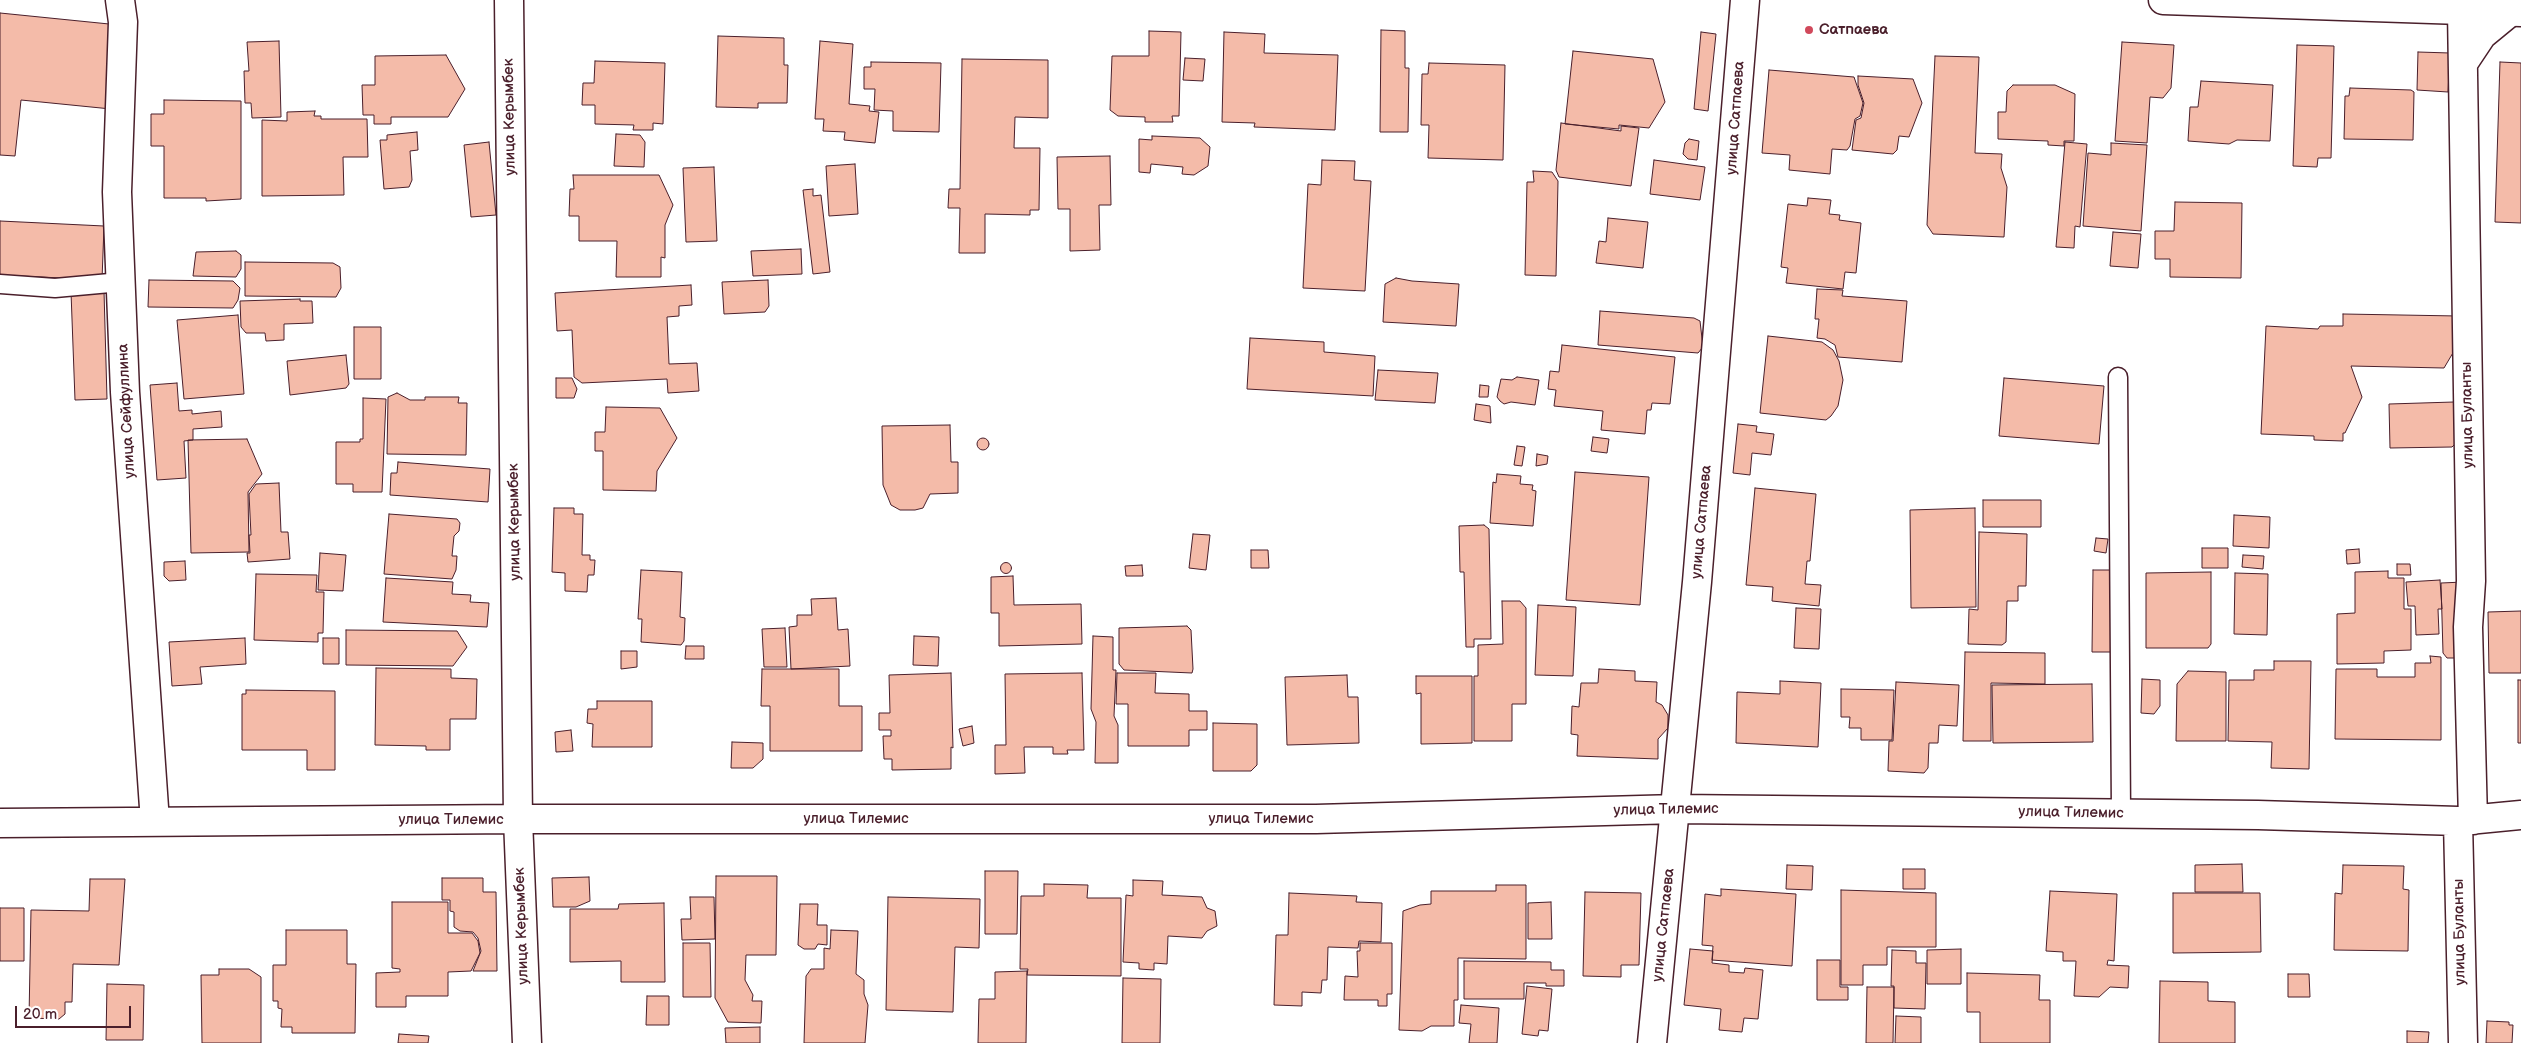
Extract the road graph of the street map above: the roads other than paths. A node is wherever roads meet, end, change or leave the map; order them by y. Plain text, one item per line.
1 (120, 0) edge
2 (508, 0) edge
3 (1745, 0) edge
4 (2164, 0) edge
5 (2462, 10) junction
6 (2516, 12) edge
7 (2464, 62) junction
8 (121, 282) junction
9 (0, 284) edge
10 (2118, 377) dead end
11 (1676, 809) junction
12 (2121, 813) junction
13 (2521, 815) edge
14 (518, 819) junction
15 (2465, 820) junction
16 (155, 822) junction
17 (0, 823) edge
18 (527, 1043) edge
19 (1652, 1043) edge
20 (2463, 1043) edge

1 - 8 street, улица Сейфуллина
2 - 14 street, улица Керымбек
3 - 11 street, улица Сатпаева
4 - 5 street
5 - 6 street
5 - 7 street, улица Буланты
6 - 7 street
7 - 15 street, улица Буланты
8 - 9 lane
8 - 16 street, улица Сейфуллина
10 - 12 lane
11 - 12 street, улица Тилемис
11 - 14 street, улица Тилемис
11 - 19 street, улица Сатпаева
12 - 15 street, улица Тилемис
13 - 15 street, улица Тилемис
14 - 16 street, улица Тилемис
14 - 18 street, улица Керымбек
15 - 20 street, улица Буланты
16 - 17 street, улица Тилемис

